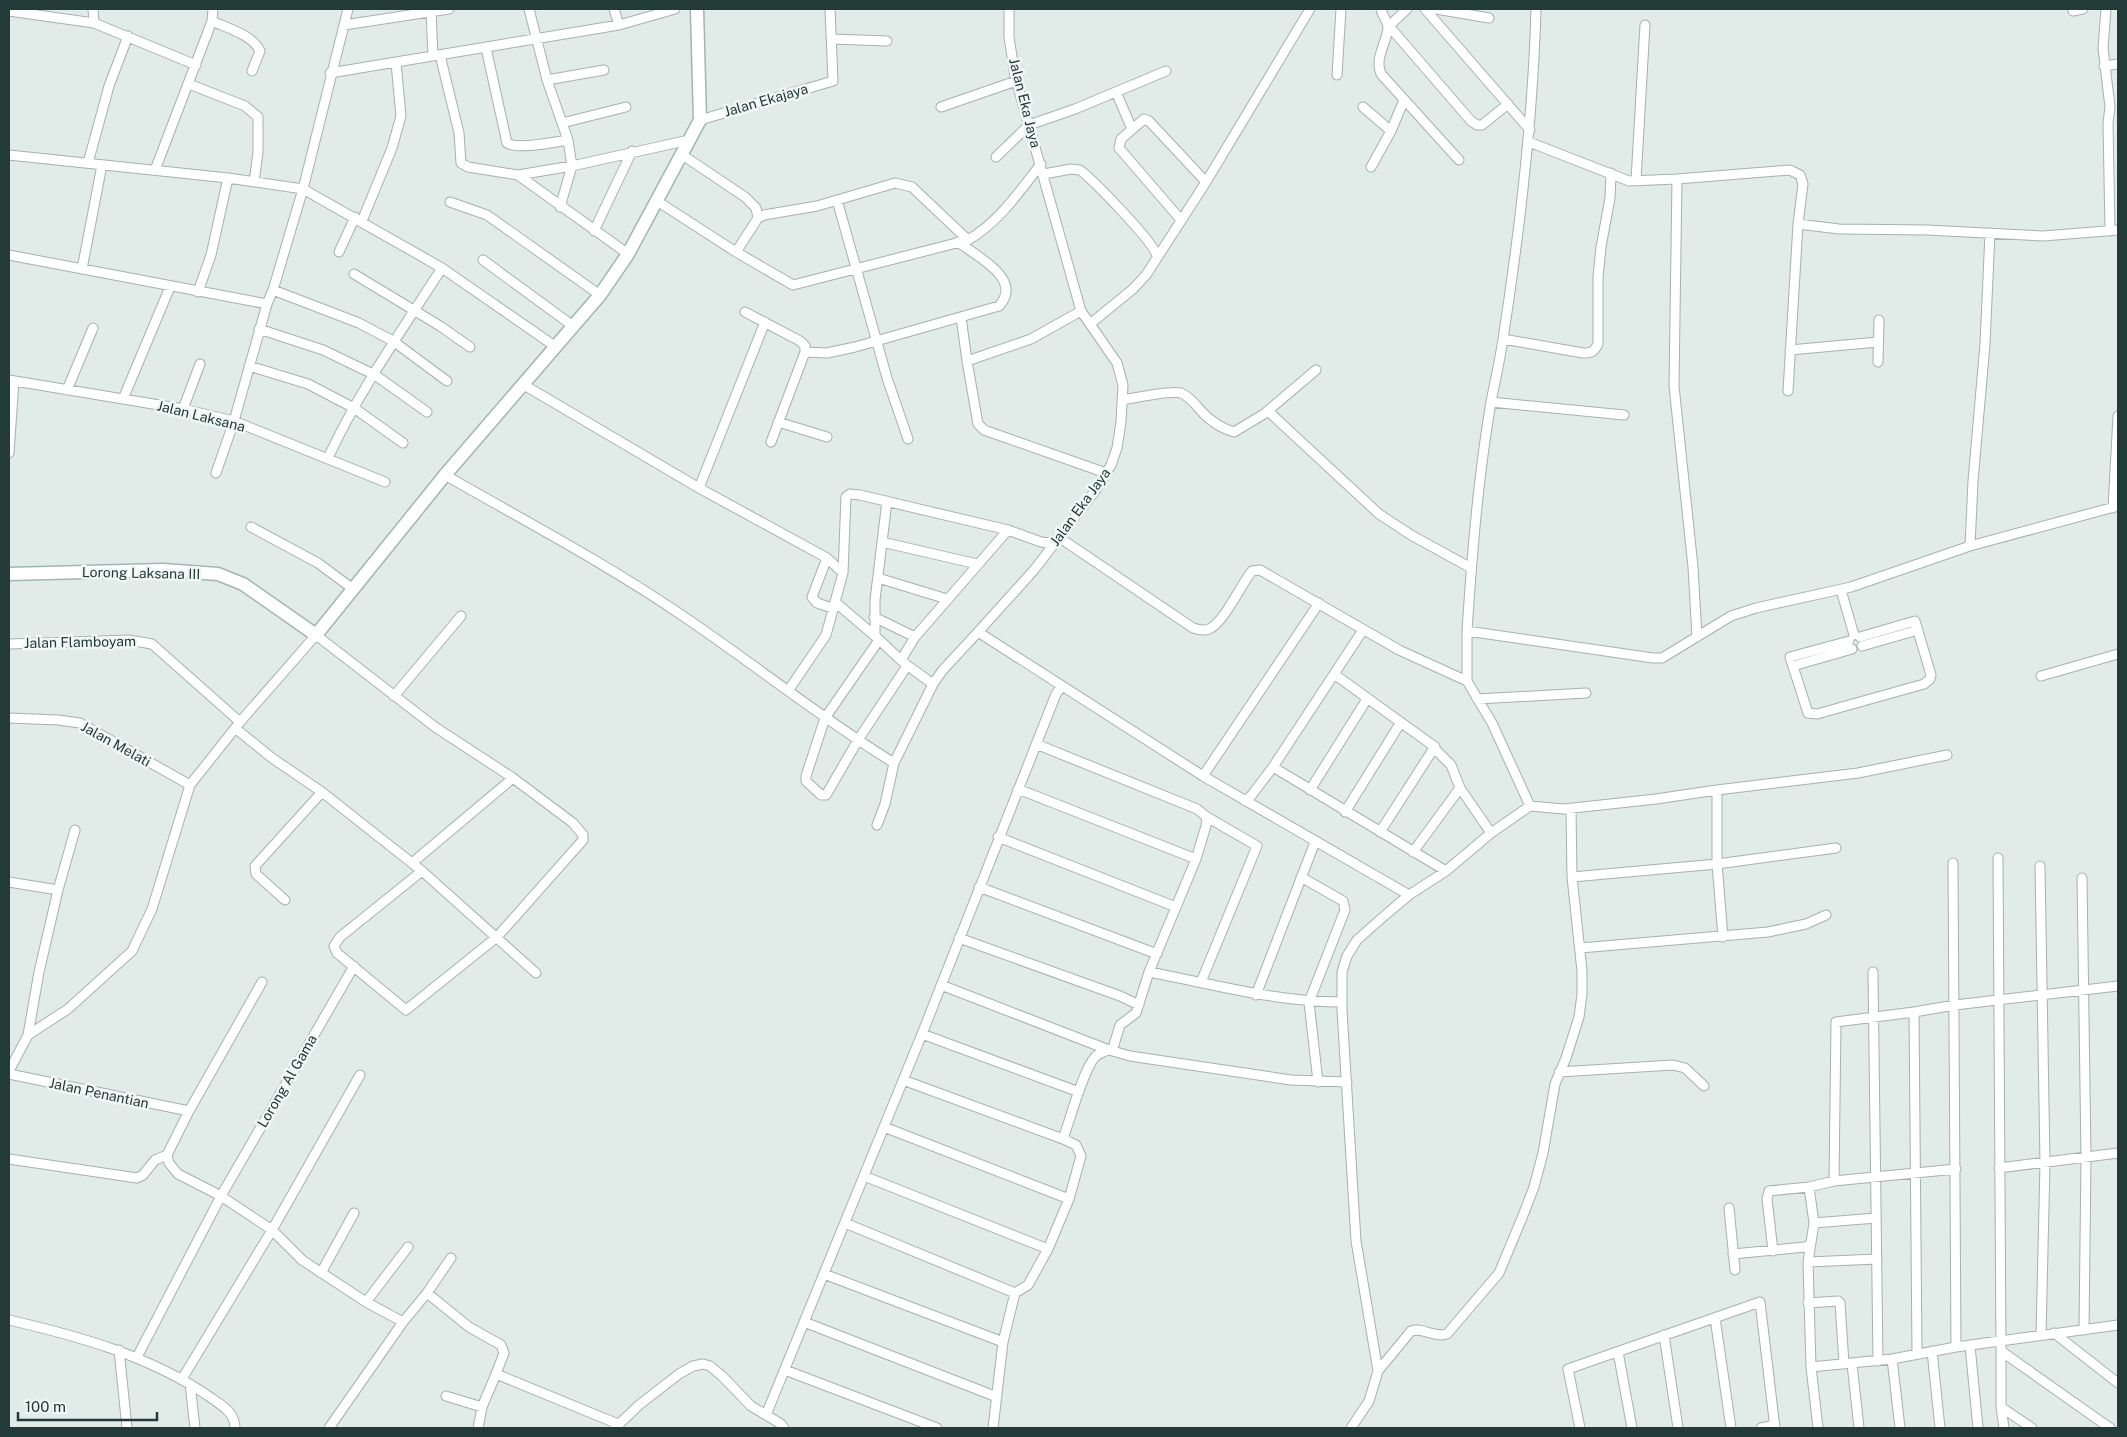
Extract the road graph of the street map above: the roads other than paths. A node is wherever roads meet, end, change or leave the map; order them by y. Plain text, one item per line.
1 (93, 9) edge
2 (213, 9) edge
3 (348, 9) edge
4 (449, 9) edge
5 (529, 9) edge
6 (614, 9) edge
7 (674, 9) edge
8 (697, 9) edge
9 (830, 9) edge
10 (1009, 9) edge
11 (1310, 9) edge
12 (1341, 9) edge
13 (1381, 9) edge
14 (1407, 9) edge
15 (1424, 9) edge
16 (1436, 9) edge
17 (1536, 9) edge
18 (2083, 9) edge
19 (2106, 9) edge
20 (9, 11) edge
21 (2073, 11) dead end
22 (431, 12) junction
23 (1489, 18) dead end
24 (212, 21) junction
25 (94, 23) junction
26 (619, 24) junction
27 (344, 25) junction
28 (1644, 25) dead end
29 (1388, 26) junction
30 (128, 36) junction
31 (832, 39) junction
32 (535, 40) junction
33 (887, 41) dead end
34 (486, 48) junction
35 (436, 56) junction
36 (396, 63) junction
37 (2118, 64) edge
38 (196, 65) junction
39 (2104, 66) junction
40 (604, 70) dead end
41 (252, 71) dead end
42 (1166, 71) dead end
43 (330, 73) junction
44 (1338, 76) dead end
45 (547, 80) junction
46 (1016, 81) junction
47 (188, 84) junction
48 (1116, 92) junction
49 (1404, 100) junction
50 (1508, 104) junction
51 (2114, 106) edge
52 (626, 107) dead end
53 (941, 107) dead end
54 (1363, 107) dead end
55 (700, 120) junction
56 (562, 123) junction
57 (1029, 125) junction
58 (1132, 129) junction
59 (1530, 130) junction
60 (1392, 131) junction
61 (568, 140) junction
62 (689, 140) junction
63 (1530, 142) junction
64 (632, 151) junction
65 (681, 154) junction
66 (9, 155) edge
67 (996, 157) dead end
68 (1459, 160) dead end
69 (88, 163) junction
70 (1041, 164) junction
71 (102, 165) junction
72 (572, 166) junction
73 (1370, 167) dead end
74 (154, 170) junction
75 (1611, 173) junction
76 (1044, 174) junction
77 (518, 175) junction
78 (228, 178) junction
79 (1677, 179) junction
80 (1636, 180) junction
81 (254, 182) junction
82 (1206, 182) junction
83 (303, 188) junction
84 (837, 200) junction
85 (657, 201) junction
86 (450, 202) dead end
87 (560, 207) junction
88 (758, 218) junction
89 (359, 219) junction
90 (1181, 220) junction
91 (1798, 224) junction
92 (2114, 230) edge
93 (594, 231) junction
94 (1990, 233) junction
95 (968, 240) junction
96 (958, 242) junction
97 (338, 252) dead end
98 (736, 252) junction
99 (628, 254) junction
100 (9, 255) edge
101 (1157, 256) junction
102 (483, 260) dead end
103 (442, 268) junction
104 (856, 268) junction
105 (82, 269) junction
106 (354, 274) dead end
107 (170, 286) junction
108 (273, 290) junction
109 (198, 292) junction
110 (600, 295) junction
111 (267, 304) junction
112 (415, 310) junction
113 (1081, 311) junction
114 (745, 312) dead end
115 (961, 317) junction
116 (1879, 320) dead end
117 (765, 322) junction
118 (1090, 324) junction
119 (573, 326) junction
120 (93, 328) dead end
121 (259, 329) junction
122 (1503, 339) junction
123 (877, 340) junction
124 (393, 341) junction
125 (1878, 342) junction
126 (470, 347) dead end
127 (556, 347) junction
128 (1790, 350) junction
129 (805, 352) junction
130 (967, 361) junction
131 (1878, 362) dead end
132 (200, 364) dead end
133 (249, 366) junction
134 (1316, 370) dead end
135 (374, 375) junction
136 (11, 380) edge
137 (447, 381) dead end
138 (524, 386) junction
139 (68, 390) junction
140 (1788, 391) dead end
141 (123, 399) junction
142 (1122, 400) junction
143 (1491, 402) junction
144 (183, 408) junction
145 (354, 408) junction
146 (1268, 411) junction
147 (427, 412) dead end
148 (1624, 415) dead end
149 (2118, 416) edge
150 (234, 421) junction
151 (778, 422) junction
152 (827, 437) dead end
153 (908, 439) dead end
154 (771, 442) dead end
155 (403, 443) dead end
156 (9, 453) edge
157 (328, 458) junction
158 (216, 473) dead end
159 (1106, 473) junction
160 (445, 475) junction
161 (385, 482) dead end
162 (699, 488) junction
163 (887, 501) junction
164 (2116, 507) edge
165 (251, 527) dead end
166 (1008, 530) junction
167 (1058, 539) junction
168 (882, 542) junction
169 (1970, 546) junction
170 (827, 558) junction
171 (977, 564) junction
172 (1472, 568) junction
173 (843, 573) junction
174 (9, 574) edge
175 (878, 578) junction
176 (353, 589) junction
177 (1840, 590) junction
178 (947, 599) junction
179 (1319, 602) junction
180 (834, 605) junction
181 (460, 616) dead end
182 (874, 617) junction
183 (1363, 630) junction
184 (1467, 631) junction
185 (978, 632) junction
186 (316, 635) junction
187 (915, 637) junction
188 (1698, 637) junction
189 (877, 638) junction
190 (1855, 642) junction
191 (9, 644) edge
192 (2118, 654) edge
193 (904, 663) junction
194 (1334, 674) junction
195 (2041, 676) dead end
196 (1467, 681) junction
197 (933, 684) junction
198 (1062, 686) junction
199 (788, 692) junction
200 (1586, 693) dead end
201 (394, 696) junction
202 (1367, 699) junction
203 (1477, 699) junction
204 (9, 718) edge
205 (825, 718) junction
206 (1401, 722) junction
207 (238, 725) junction
208 (858, 740) junction
209 (1036, 744) junction
210 (1434, 748) junction
211 (1947, 755) dead end
212 (894, 763) junction
213 (1273, 767) junction
214 (1203, 776) junction
215 (513, 778) junction
216 (190, 785) junction
217 (1460, 788) junction
218 (1018, 789) junction
219 (1310, 790) junction
220 (1717, 790) junction
221 (322, 792) junction
222 (1245, 801) junction
223 (1530, 806) junction
224 (1571, 808) junction
225 (1346, 812) junction
226 (1207, 817) junction
227 (877, 825) dead end
228 (75, 830) dead end
229 (1380, 832) junction
230 (1491, 834) junction
231 (998, 837) junction
232 (1315, 842) junction
233 (1836, 848) dead end
234 (1413, 852) junction
235 (1998, 858) dead end
236 (1196, 859) junction
237 (412, 863) junction
238 (1953, 863) dead end
239 (1717, 864) junction
240 (2040, 866) dead end
241 (422, 871) junction
242 (1446, 871) junction
243 (1302, 877) junction
244 (1572, 877) junction
245 (2082, 878) dead end
246 (9, 882) edge
247 (979, 886) junction
248 (58, 890) junction
249 (1410, 895) junction
250 (286, 900) dead end
251 (1176, 906) junction
252 (1826, 915) dead end
253 (497, 937) junction
254 (1723, 937) junction
255 (959, 938) junction
256 (1580, 948) junction
257 (1157, 954) junction
258 (354, 966) junction
259 (1149, 972) junction
260 (1873, 972) dead end
261 (536, 973) dead end
262 (262, 982) dead end
263 (1201, 982) junction
264 (941, 985) junction
265 (2118, 986) edge
266 (2083, 990) junction
267 (1256, 995) junction
268 (2042, 995) junction
269 (1998, 1000) junction
270 (1309, 1002) junction
271 (1342, 1002) junction
272 (1139, 1004) junction
273 (1955, 1005) junction
274 (1914, 1012) junction
275 (1874, 1016) junction
276 (922, 1034) junction
277 (28, 1035) junction
278 (1109, 1050) junction
279 (9, 1072) edge
280 (1559, 1072) junction
281 (360, 1075) dead end
282 (903, 1080) junction
283 (1318, 1082) junction
284 (1346, 1082) junction
285 (1704, 1086) dead end
286 (1079, 1092) junction
287 (188, 1111) junction
288 (884, 1127) junction
289 (1063, 1139) junction
290 (2118, 1153) edge
291 (167, 1155) junction
292 (2086, 1157) junction
293 (9, 1159) edge
294 (2045, 1163) junction
295 (1956, 1168) junction
296 (1999, 1168) junction
297 (1914, 1172) junction
298 (864, 1176) junction
299 (1876, 1176) junction
300 (1834, 1181) junction
301 (1809, 1187) junction
302 (221, 1196) junction
303 (1069, 1199) junction
304 (1728, 1208) dead end
305 (354, 1213) dead end
306 (1876, 1218) junction
307 (845, 1223) junction
308 (1814, 1223) junction
309 (272, 1230) junction
310 (1809, 1245) junction
311 (408, 1247) dead end
312 (1048, 1249) junction
313 (1773, 1251) junction
314 (1733, 1254) junction
315 (451, 1258) dead end
316 (1877, 1259) junction
317 (1808, 1262) junction
318 (1735, 1270) dead end
319 (321, 1273) junction
320 (824, 1274) junction
321 (427, 1293) junction
322 (1015, 1293) junction
323 (366, 1302) junction
324 (1808, 1303) junction
325 (1715, 1318) junction
326 (9, 1320) edge
327 (402, 1322) junction
328 (804, 1322) junction
329 (2116, 1328) edge
330 (2084, 1330) junction
331 (2054, 1333) junction
332 (1664, 1336) junction
333 (2041, 1336) junction
334 (1003, 1342) junction
335 (2001, 1342) junction
336 (1970, 1346) junction
337 (1956, 1347) junction
338 (120, 1350) junction
339 (1932, 1351) junction
340 (2001, 1351) junction
341 (1618, 1352) junction
342 (1917, 1354) junction
343 (137, 1358) junction
344 (1892, 1359) junction
345 (1878, 1361) junction
346 (1848, 1364) junction
347 (1811, 1367) junction
348 (785, 1370) junction
349 (1378, 1371) junction
350 (496, 1374) junction
351 (186, 1381) junction
352 (2118, 1383) edge
353 (446, 1396) dead end
354 (997, 1397) junction
355 (482, 1407) junction
356 (2001, 1407) junction
357 (766, 1415) junction
358 (617, 1426) edge
359 (783, 1426) edge
360 (1775, 1426) edge
361 (127, 1428) edge
362 (195, 1428) edge
363 (235, 1428) edge
364 (329, 1428) edge
365 (478, 1428) edge
366 (791, 1428) edge
367 (937, 1428) edge
368 (993, 1428) edge
369 (1351, 1428) edge
370 (1580, 1428) edge
371 (1632, 1428) edge
372 (1678, 1428) edge
373 (1731, 1428) edge
374 (1761, 1428) edge
375 (1818, 1428) edge
376 (1859, 1428) edge
377 (1900, 1428) edge
378 (1940, 1428) edge
379 (1978, 1428) edge
380 (2004, 1428) edge
381 (2032, 1428) edge
382 (2110, 1428) edge

1 - 25 street
2 - 24 street
3 - 27 street
4 - 22 street
5 - 32 street
6 - 26 street
7 - 26 street
8 - 55 street
9 - 31 street
10 - 46 street, Jalan Eka Jaya
11 - 82 street
12 - 44 street
13 - 29 street
14 - 29 street
15 - 50 street
16 - 23 street
17 - 59 street
18 - 21 street
19 - 39 street
20 - 25 street
22 - 27 street
22 - 35 street
24 - 38 street
24 - 41 street
25 - 30 street
26 - 32 street
27 - 43 street
28 - 80 street
29 - 49 street
29 - 50 street
30 - 38 street
30 - 69 street
31 - 33 street
31 - 55 street, Jalan Ekajaya
32 - 34 street
32 - 45 street
34 - 35 street
34 - 61 street
35 - 36 street
35 - 77 street
36 - 43 street
36 - 89 street
37 - 39 street
38 - 47 street
39 - 51 street
40 - 45 street
42 - 48 street
43 - 83 street
45 - 56 street
46 - 53 street
46 - 57 street, Jalan Eka Jaya
47 - 74 street
47 - 81 street
48 - 57 street
48 - 58 street
49 - 60 street
49 - 68 street
50 - 59 street
51 - 92 street
52 - 56 street
54 - 60 street
55 - 62 street
56 - 61 street
57 - 67 street
57 - 70 street, Jalan Eka Jaya
58 - 82 street
58 - 90 street
59 - 63 street
60 - 73 street
61 - 72 street
62 - 64 street
62 - 65 street
63 - 75 street
63 - 122 street
64 - 72 street
64 - 93 street
65 - 85 street
65 - 88 street
66 - 69 street
69 - 71 street
70 - 76 street, Jalan Eka Jaya
70 - 95 street
71 - 74 street
71 - 105 street
72 - 77 street
72 - 87 street
74 - 78 street
75 - 80 street
75 - 122 street
76 - 101 street
76 - 113 street, Jalan Eka Jaya
77 - 87 street
78 - 81 street
78 - 109 street
79 - 80 street
79 - 91 street
79 - 188 street
81 - 83 street
82 - 90 street
83 - 89 street
83 - 108 street
84 - 88 street
84 - 95 street
84 - 104 street
85 - 98 street
85 - 99 street
86 - 110 street
87 - 93 street
88 - 98 street
89 - 97 street
89 - 103 street
90 - 101 street
91 - 94 street
91 - 128 street
92 - 94 street
93 - 99 street
94 - 169 street
95 - 96 street
96 - 104 street
96 - 115 street
98 - 104 street
99 - 110 street
100 - 105 street
101 - 118 street
102 - 119 street
103 - 112 street
103 - 127 street
104 - 123 street
105 - 107 street
106 - 112 street
107 - 109 street
107 - 141 street
108 - 111 street
108 - 124 street
109 - 111 street
110 - 119 street
111 - 121 street
112 - 124 street
112 - 126 street
113 - 118 street, Jalan Eka Jaya
113 - 130 street
114 - 117 street
115 - 123 street
115 - 130 street
116 - 125 street
117 - 129 street
117 - 162 street
118 - 142 street, Jalan Eka Jaya
119 - 127 street
120 - 139 street
121 - 133 street
121 - 135 street
122 - 143 street
123 - 129 street
123 - 153 street
124 - 135 street
124 - 137 street
125 - 128 street
125 - 131 street
127 - 138 street
128 - 140 street
129 - 151 street
130 - 159 street
132 - 144 street
133 - 145 street
133 - 150 street
134 - 146 street
135 - 145 street
135 - 147 street
136 - 139 street, Jalan Laksana
136 - 156 street
138 - 160 street
138 - 162 street
139 - 141 street, Jalan Laksana
141 - 144 street, Jalan Laksana
142 - 146 street
142 - 159 street, Jalan Eka Jaya
143 - 148 street
143 - 172 street
144 - 150 street, Jalan Laksana
145 - 155 street
145 - 157 street
146 - 172 street
149 - 164 street
150 - 157 street, Jalan Laksana
150 - 158 street
151 - 152 street
151 - 154 street
157 - 161 street, Jalan Laksana
159 - 167 street, Jalan Eka Jaya
160 - 176 street
160 - 199 street
162 - 170 street
163 - 166 street
163 - 168 street
163 - 173 street
164 - 169 street
165 - 176 street
166 - 167 street
166 - 171 street
167 - 179 street
167 - 185 street, Jalan Eka Jaya
168 - 171 street
168 - 175 street
169 - 177 street
170 - 173 street
170 - 180 street
171 - 178 street
172 - 184 street
173 - 180 street
174 - 186 street, Lorong Laksana III
175 - 178 street
175 - 182 street
176 - 186 street
177 - 188 street
177 - 190 street
178 - 187 street
179 - 183 street
179 - 214 street
180 - 189 street
180 - 199 street
181 - 201 street
182 - 187 street
182 - 189 street
183 - 194 street
183 - 196 street
184 - 188 street
184 - 196 street
185 - 197 street, Jalan Eka Jaya
185 - 198 street
186 - 201 street
186 - 207 street
187 - 193 street
189 - 193 street
189 - 205 street
190 - 190 street
191 - 207 street, Jalan Flamboyam
192 - 195 street
193 - 197 street
193 - 208 street
194 - 202 street
194 - 213 street
196 - 203 street
197 - 212 street, Jalan Eka Jaya
198 - 209 street
198 - 214 street
199 - 205 street
200 - 203 street
201 - 215 street
202 - 206 street
202 - 219 street
203 - 223 street
204 - 216 street, Jalan Melati
205 - 208 street
205 - 208 street
206 - 210 street
206 - 225 street
207 - 216 street
207 - 221 street, Jalan Flamboyam
208 - 212 street
209 - 218 street
209 - 226 street
210 - 217 street
210 - 229 street
211 - 220 street
212 - 227 street, Jalan Eka Jaya
213 - 219 street
213 - 222 street
214 - 222 street
215 - 237 street
215 - 253 street
216 - 277 street
217 - 230 street
217 - 234 street
218 - 231 street
218 - 236 street
219 - 225 street
220 - 224 street
220 - 239 street
221 - 237 street, Jalan Flamboyam
221 - 250 street
222 - 232 street
223 - 224 street
223 - 230 street
224 - 244 street
225 - 229 street
226 - 236 street
226 - 263 street
228 - 248 street
229 - 234 street
230 - 242 street
231 - 247 street
231 - 251 street
232 - 243 street
232 - 249 street
233 - 239 street
234 - 242 street
235 - 269 street
236 - 251 street
237 - 241 street, Jalan Flamboyam
238 - 273 street
239 - 244 street
239 - 254 street
240 - 268 street
241 - 253 street, Jalan Flamboyam
241 - 258 street
242 - 249 street
243 - 267 street
243 - 270 street
244 - 256 street
245 - 266 street
246 - 248 street
247 - 255 street
247 - 257 street
248 - 277 street
249 - 271 street
251 - 257 street
252 - 254 street
253 - 258 street
253 - 261 street, Jalan Flamboyam
254 - 256 street
255 - 264 street
255 - 272 street
256 - 280 street
257 - 259 street
258 - 302 street, Lorong Al Gama
259 - 263 street
259 - 272 street
260 - 275 street
262 - 287 street
263 - 267 street
264 - 276 street
264 - 278 street
265 - 266 street
266 - 268 street
266 - 292 street
267 - 270 street
268 - 269 street
268 - 294 street
269 - 273 street
269 - 296 street
270 - 271 street
270 - 283 street
271 - 284 street
272 - 278 street
273 - 274 street
273 - 295 street
274 - 275 street
274 - 297 street
275 - 299 street
275 - 300 street
276 - 282 street
276 - 286 street
277 - 279 street
278 - 283 street
278 - 286 street
279 - 287 street, Jalan Penantian
280 - 285 street
280 - 349 street
281 - 309 street
282 - 288 street
282 - 289 street
283 - 284 street
284 - 349 street
286 - 289 street
287 - 291 street
288 - 298 street
288 - 303 street
289 - 303 street
290 - 292 street
291 - 293 street
291 - 302 street
292 - 294 street
292 - 330 street
294 - 296 street
294 - 333 street
295 - 297 street
295 - 337 street
296 - 335 street
297 - 299 street
297 - 342 street
298 - 307 street
298 - 312 street
299 - 300 street
299 - 306 street
300 - 301 street
301 - 308 street
301 - 313 street
302 - 309 street
302 - 343 street, Lorong Al Gama
303 - 312 street
304 - 314 street
305 - 319 street
306 - 308 street
306 - 316 street
307 - 320 street
307 - 322 street
308 - 310 street
309 - 319 street
309 - 351 street
310 - 313 street
310 - 317 street
311 - 323 street
312 - 322 street
313 - 314 street
314 - 318 street
315 - 321 street
316 - 317 street
316 - 345 street
317 - 324 street
319 - 323 street
320 - 328 street
320 - 334 street
321 - 327 street
321 - 350 street
322 - 334 street
323 - 327 street
324 - 346 street
324 - 347 street
325 - 332 street
325 - 360 street
325 - 373 street
326 - 338 street
327 - 364 street
328 - 348 street
328 - 354 street
329 - 330 street
330 - 331 street
331 - 333 street
331 - 352 street
332 - 341 street
332 - 372 street
333 - 335 street
334 - 354 street
335 - 336 street
335 - 340 street
336 - 337 street
336 - 379 street
337 - 339 street
338 - 343 street
338 - 361 street
339 - 342 street
339 - 378 street
340 - 356 street
340 - 382 street
341 - 370 street
341 - 371 street
342 - 344 street
343 - 351 street
344 - 345 street
344 - 377 street
345 - 346 street
346 - 347 street
346 - 376 street
347 - 375 street
348 - 357 street
348 - 367 street
349 - 369 street
350 - 355 street
350 - 358 street
351 - 362 street
351 - 363 street
353 - 355 street
354 - 368 street
355 - 365 street
356 - 380 street
356 - 381 street
357 - 358 street
357 - 359 street
359 - 366 street
360 - 374 street

